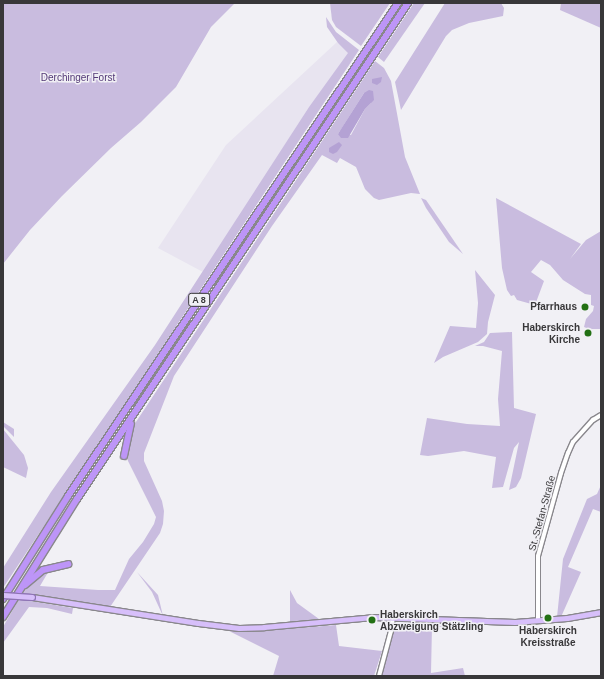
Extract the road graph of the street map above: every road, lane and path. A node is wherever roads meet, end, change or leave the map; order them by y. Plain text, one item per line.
1 (398, 3) edge
2 (408, 3) edge
3 (135, 414) junction
4 (601, 415) edge
5 (124, 456) dead end
6 (68, 564) dead end
7 (18, 592) junction
8 (3, 594) edge
9 (3, 599) edge
10 (601, 612) edge
11 (393, 617) junction
12 (3, 618) edge
13 (538, 621) junction
14 (379, 676) edge

1 - 9 highway, A 8
2 - 3 highway, A 8
3 - 5 highway
3 - 7 highway, A 8
4 - 13 street, St.-Stefan-Straße
6 - 7 highway
7 - 12 highway, A 8
8 - 11 main road, bridge
10 - 13 main road
11 - 13 main road
11 - 14 street

